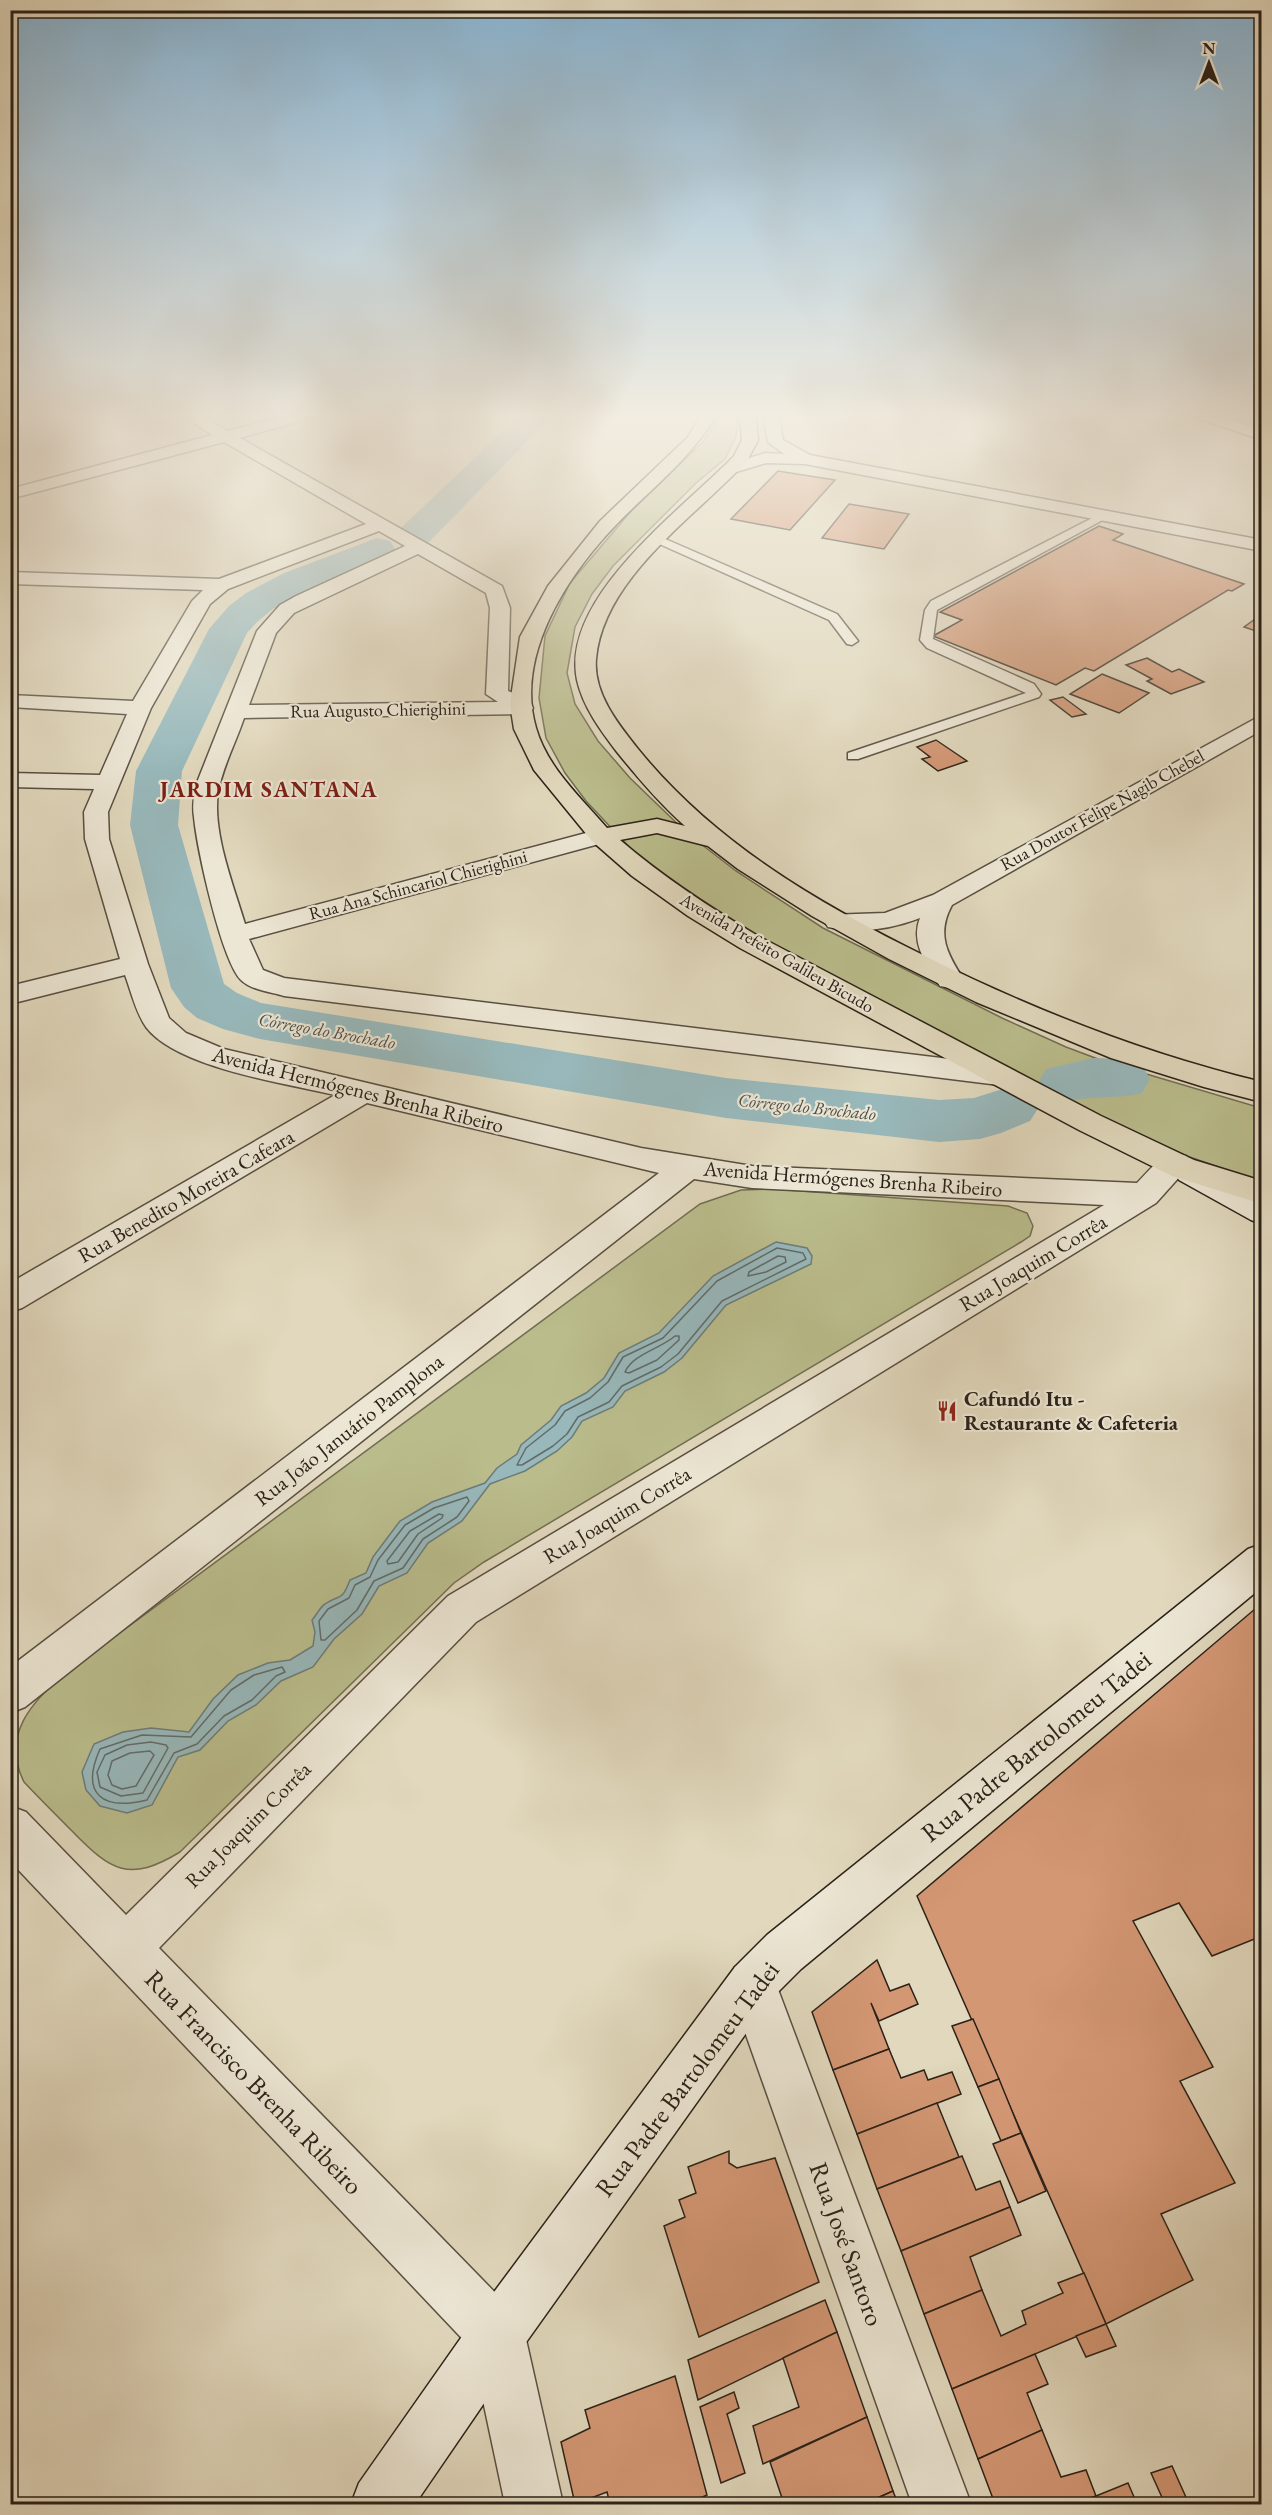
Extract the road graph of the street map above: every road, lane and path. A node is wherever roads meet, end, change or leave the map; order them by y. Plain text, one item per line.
1 (354, 534) edge
2 (399, 534) edge
3 (598, 534) edge
4 (665, 534) edge
5 (1069, 534) edge
6 (1201, 534) edge
7 (659, 540) junction
8 (420, 546) junction
9 (1262, 546) edge
10 (10, 578) edge
11 (220, 585) junction
12 (852, 641) dead end
13 (10, 701) edge
14 (521, 706) junction
15 (140, 708) junction
16 (235, 712) junction
17 (1262, 720) edge
18 (853, 756) dead end
19 (10, 780) edge
20 (107, 782) junction
21 (601, 836) junction
22 (715, 841) junction
23 (942, 900) junction
24 (837, 921) junction
25 (235, 935) junction
26 (135, 964) junction
27 (950, 980) junction
28 (10, 995) edge
29 (999, 1075) junction
30 (1262, 1092) edge
31 (362, 1093) junction
32 (1179, 1166) junction
33 (687, 1168) junction
34 (1262, 1193) edge
35 (1144, 1195) junction
36 (1262, 1212) edge
37 (10, 1299) edge
38 (1262, 1562) edge
39 (10, 1693) edge
40 (10, 1828) edge
41 (125, 1949) junction
42 (752, 1984) junction
43 (497, 2334) junction
44 (380, 2505) edge
45 (534, 2505) edge
46 (942, 2505) edge

1 - 11 street, Avenida Hermógenes Brenha Ribeiro
2 - 8 street
3 - 14 main road, Avenida Prefeito Galileu Bicudo
4 - 7 main road
5 - 18 lane
6 - 9 street
7 - 12 lane
7 - 22 main road
8 - 14 street
8 - 16 street
10 - 11 street
11 - 15 street, Avenida Hermógenes Brenha Ribeiro
13 - 15 street
14 - 16 street, Rua Augusto Chierighini
14 - 21 main road, Avenida Prefeito Galileu Bicudo
15 - 20 street, Avenida Hermógenes Brenha Ribeiro
16 - 25 street
17 - 23 street, Rua Doutor Felipe Nagib Chebel
19 - 20 street
20 - 26 street, Avenida Hermógenes Brenha Ribeiro
21 - 22 main road
21 - 25 street, Rua Ana Schincariol Chierighini
21 - 29 main road, Avenida Prefeito Galileu Bicudo
22 - 24 main road
23 - 24 street, Rua Doutor Felipe Nagib Chebel
23 - 27 street
24 - 27 main road
25 - 29 street
26 - 28 street
26 - 31 street, Avenida Hermógenes Brenha Ribeiro
27 - 30 main road
29 - 32 main road, Avenida Prefeito Galileu Bicudo
31 - 33 street, Avenida Hermógenes Brenha Ribeiro
31 - 37 street, Rua Benedito Moreira Cafeara
32 - 34 main road, Avenida Prefeito Galileu Bicudo
32 - 35 street, Rua Joaquim Corrêa
32 - 36 street
33 - 35 street, Avenida Hermógenes Brenha Ribeiro
33 - 39 street, Rua João Januário Pamplona
35 - 41 street, Rua Joaquim Corrêa
38 - 42 street, Rua Padre Bartolomeu Tadei
40 - 41 street, Rua Francisco Brenha Ribeiro
41 - 43 street, Rua Francisco Brenha Ribeiro
42 - 43 street, Rua Padre Bartolomeu Tadei
42 - 46 street, Rua José Santoro
43 - 44 street, Rua Padre Bartolomeu Tadei
43 - 45 street

